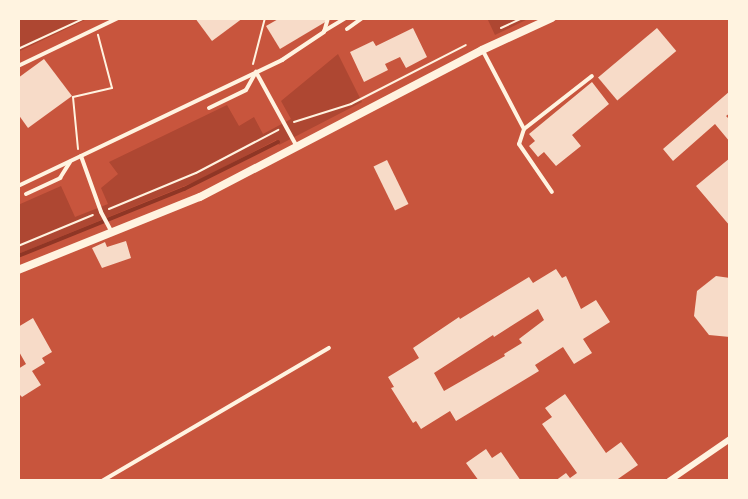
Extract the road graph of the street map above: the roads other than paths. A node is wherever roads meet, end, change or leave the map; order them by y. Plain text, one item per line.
1 (118, 18) edge
2 (328, 18) edge
3 (346, 18) edge
4 (362, 18) edge
5 (552, 18) edge
6 (347, 29) dead end
7 (324, 32) junction
8 (482, 50) junction
9 (18, 66) edge
10 (256, 72) junction
11 (592, 76) dead end
12 (209, 108) dead end
13 (524, 129) junction
14 (296, 143) junction
15 (81, 156) junction
16 (72, 160) junction
17 (18, 186) edge
18 (552, 192) dead end
19 (26, 194) dead end
20 (111, 232) junction
21 (18, 270) edge
22 (329, 348) dead end
23 (730, 439) edge
24 (102, 481) edge
25 (669, 481) edge

1 - 9 lane
2 - 7 lane
3 - 7 lane
4 - 6 lane
5 - 8 street
7 - 10 lane
8 - 13 lane
8 - 14 street
10 - 12 lane
10 - 14 lane
10 - 15 lane
11 - 13 lane
13 - 18 lane
14 - 20 street
15 - 16 lane
15 - 20 lane
16 - 17 lane
16 - 19 lane
20 - 21 street
22 - 24 lane
23 - 25 street

